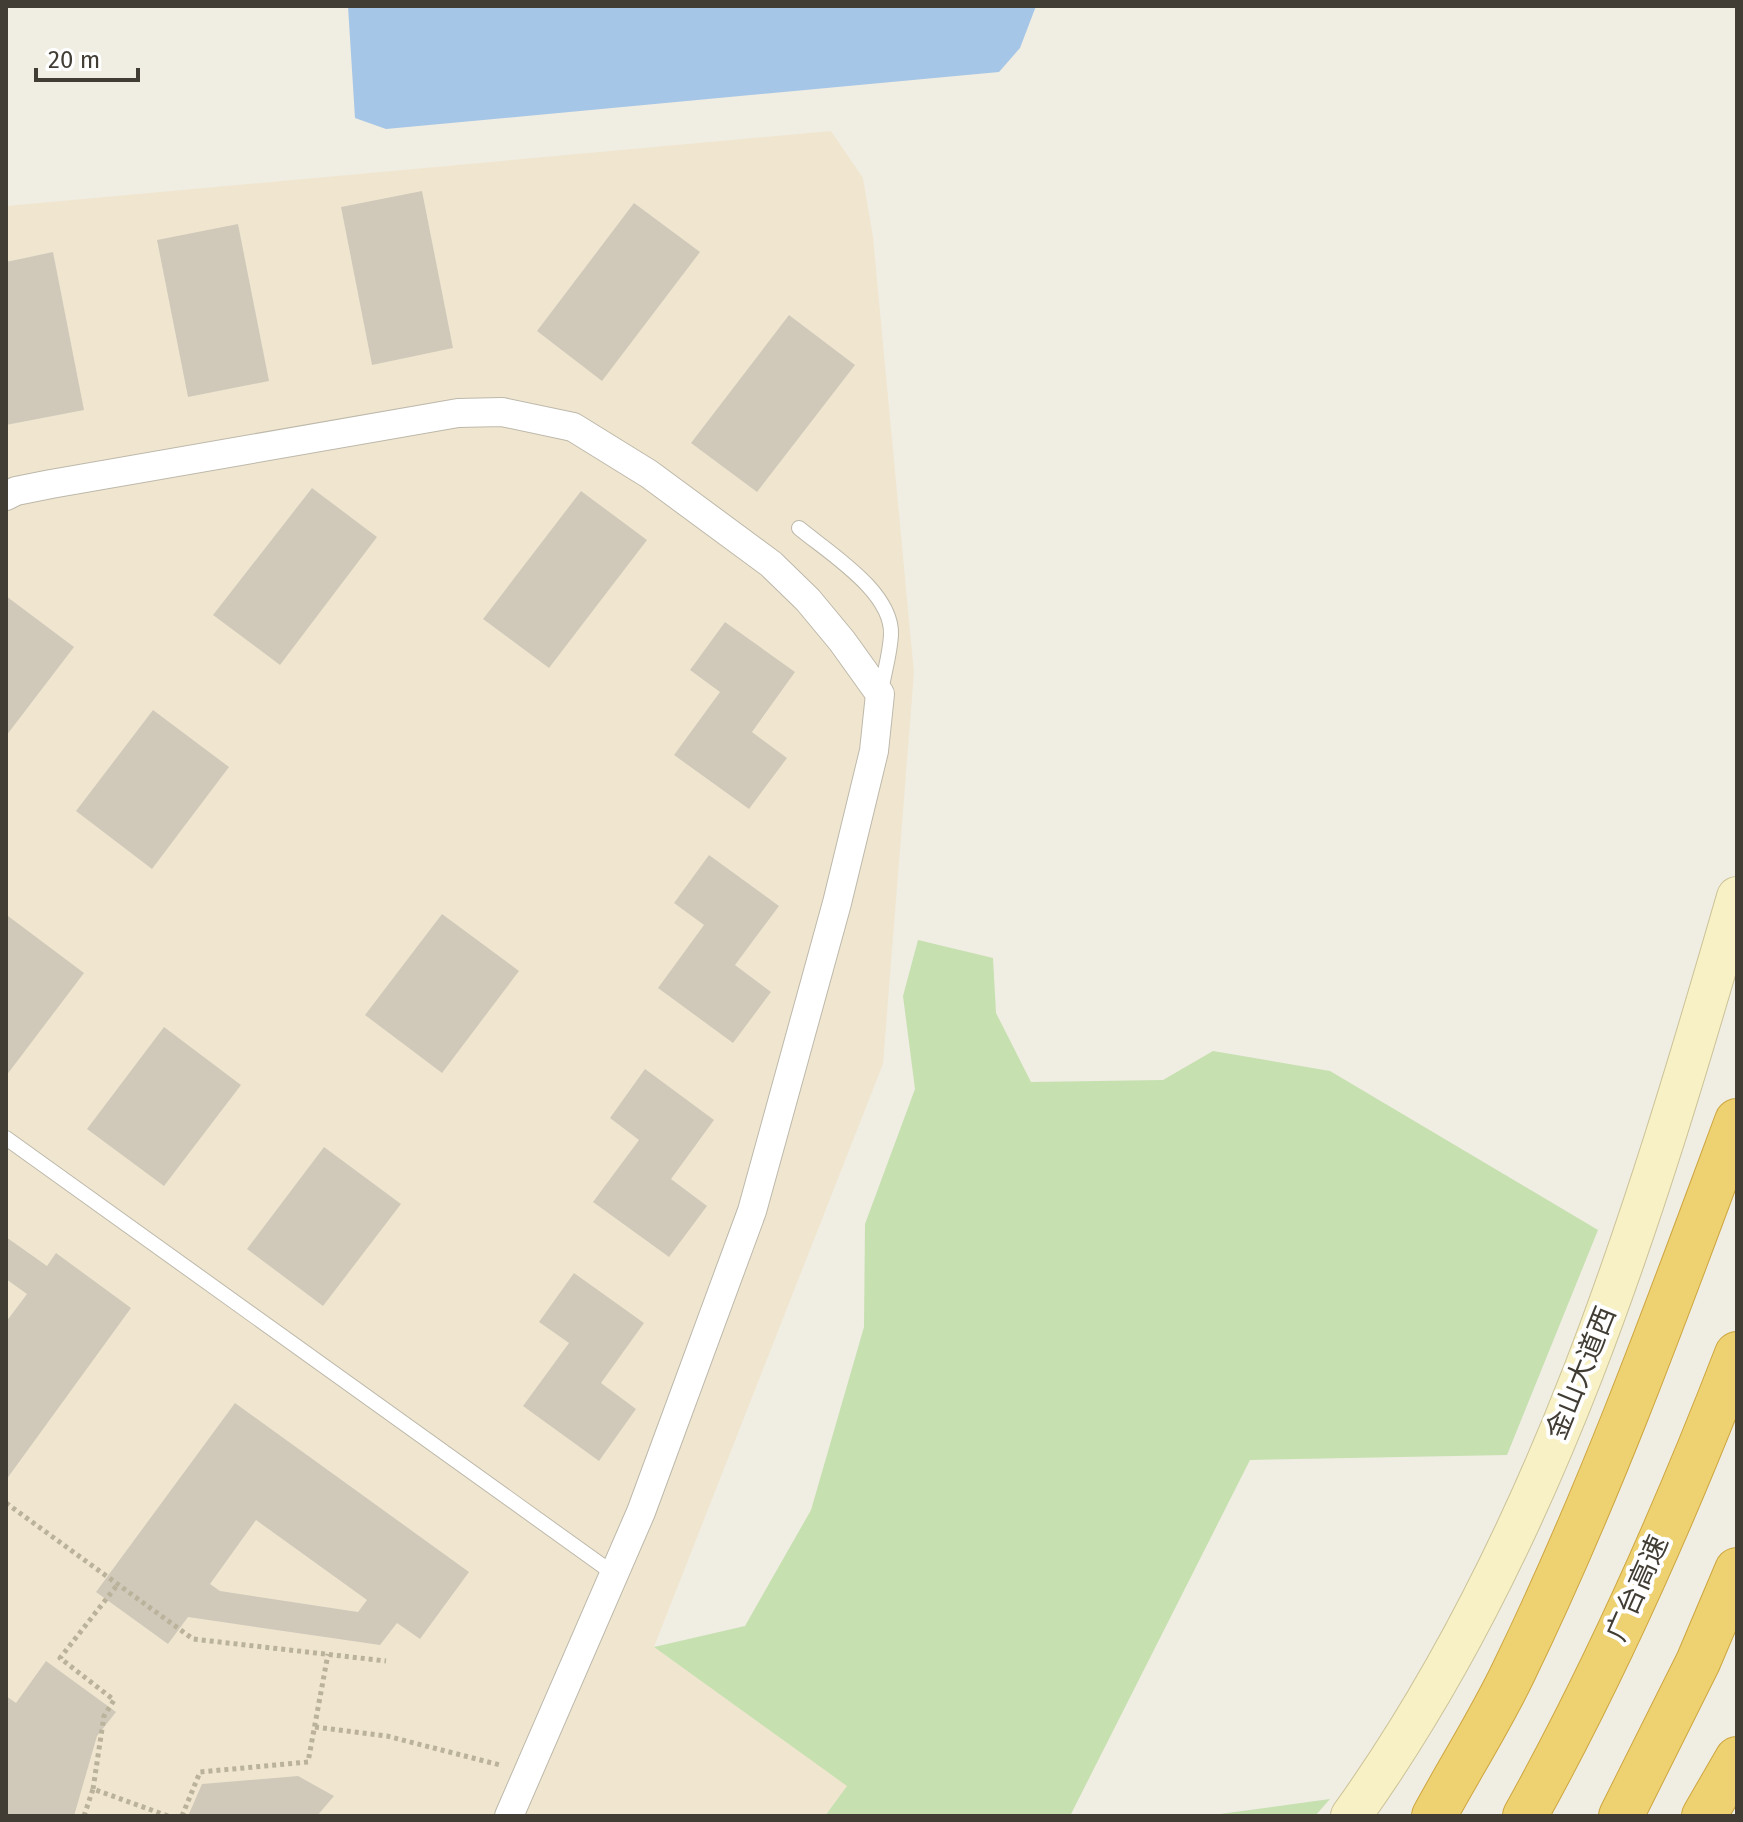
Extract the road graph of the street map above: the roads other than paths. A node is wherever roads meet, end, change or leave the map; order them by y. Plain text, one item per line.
1 (6, 496) edge
2 (799, 528) dead end
3 (880, 694) junction
4 (1737, 897) edge
5 (1737, 1121) edge
6 (6, 1138) edge
7 (1737, 1354) edge
8 (1737, 1570) edge
9 (614, 1574) junction
10 (1737, 1759) edge
11 (509, 1816) edge
12 (1351, 1816) edge
13 (1434, 1816) edge
14 (1525, 1816) edge
15 (1621, 1816) edge
16 (1704, 1816) edge

1 - 3 street
2 - 3 lane
3 - 9 street
4 - 12 main road, 金山大道西
5 - 13 highway
6 - 9 lane
7 - 14 highway, 广台高速
8 - 15 highway
9 - 11 street
10 - 16 highway

